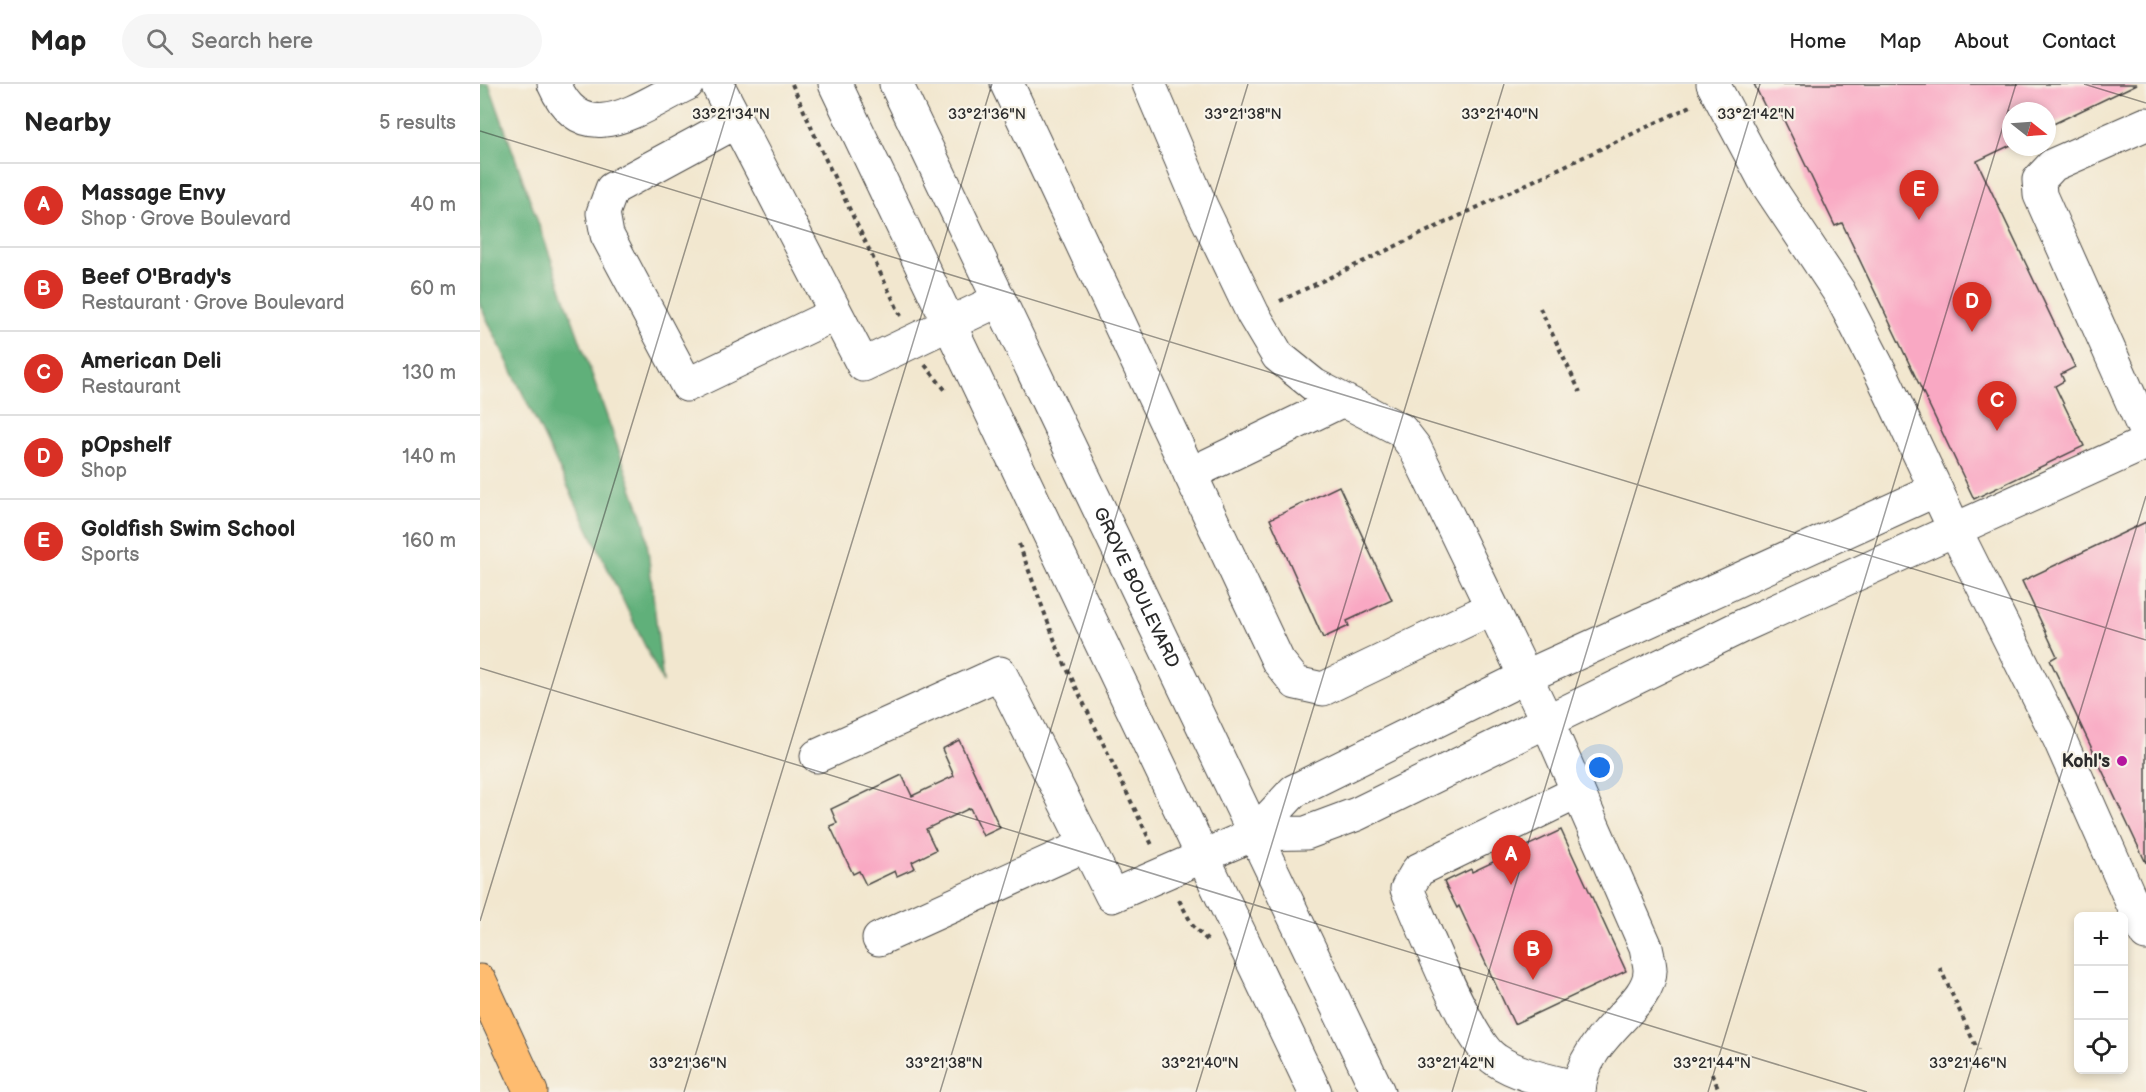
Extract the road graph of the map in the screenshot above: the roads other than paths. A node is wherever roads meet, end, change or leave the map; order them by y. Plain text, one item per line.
1 (554, 84) edge
2 (687, 84) edge
3 (717, 84) edge
4 (835, 84) edge
5 (896, 84) edge
6 (1007, 84) edge
7 (1149, 84) edge
8 (1716, 89) edge
9 (736, 122) junction
10 (2146, 124) edge
11 (999, 300) junction
12 (834, 314) junction
13 (950, 324) junction
14 (1341, 401) junction
15 (2146, 434) edge
16 (2146, 443) edge
17 (1190, 474) junction
18 (1936, 490) junction
19 (1955, 530) junction
20 (1492, 608) junction
21 (1525, 677) junction
22 (1547, 721) junction
23 (817, 756) dead end
24 (1578, 792) junction
25 (1254, 834) junction
26 (1086, 845) junction
27 (1204, 856) junction
28 (2146, 934) edge
29 (879, 939) dead end
30 (480, 981) edge
31 (480, 1024) edge
32 (1579, 1090) edge
33 (520, 1092) edge
34 (531, 1092) edge
35 (1315, 1092) edge
36 (1378, 1092) edge

1 - 2 street
3 - 9 street
4 - 13 street
5 - 11 street, GROVE BOULEVARD
6 - 17 street
7 - 14 street
8 - 18 street
9 - 12 street
9 - 12 street
10 - 15 street
11 - 13 street
11 - 25 street, GROVE BOULEVARD
12 - 13 street
13 - 27 street
14 - 17 street
14 - 20 street
16 - 19 street
17 - 20 street
18 - 19 street
18 - 21 street
19 - 22 street
19 - 28 street
20 - 21 street
21 - 22 street
21 - 25 street
22 - 24 street
22 - 25 street
23 - 26 street
24 - 32 street
24 - 32 street
25 - 27 street
25 - 36 street, GROVE BOULEVARD
26 - 27 street
26 - 29 street
27 - 35 street
30 - 34 highway
31 - 33 highway

